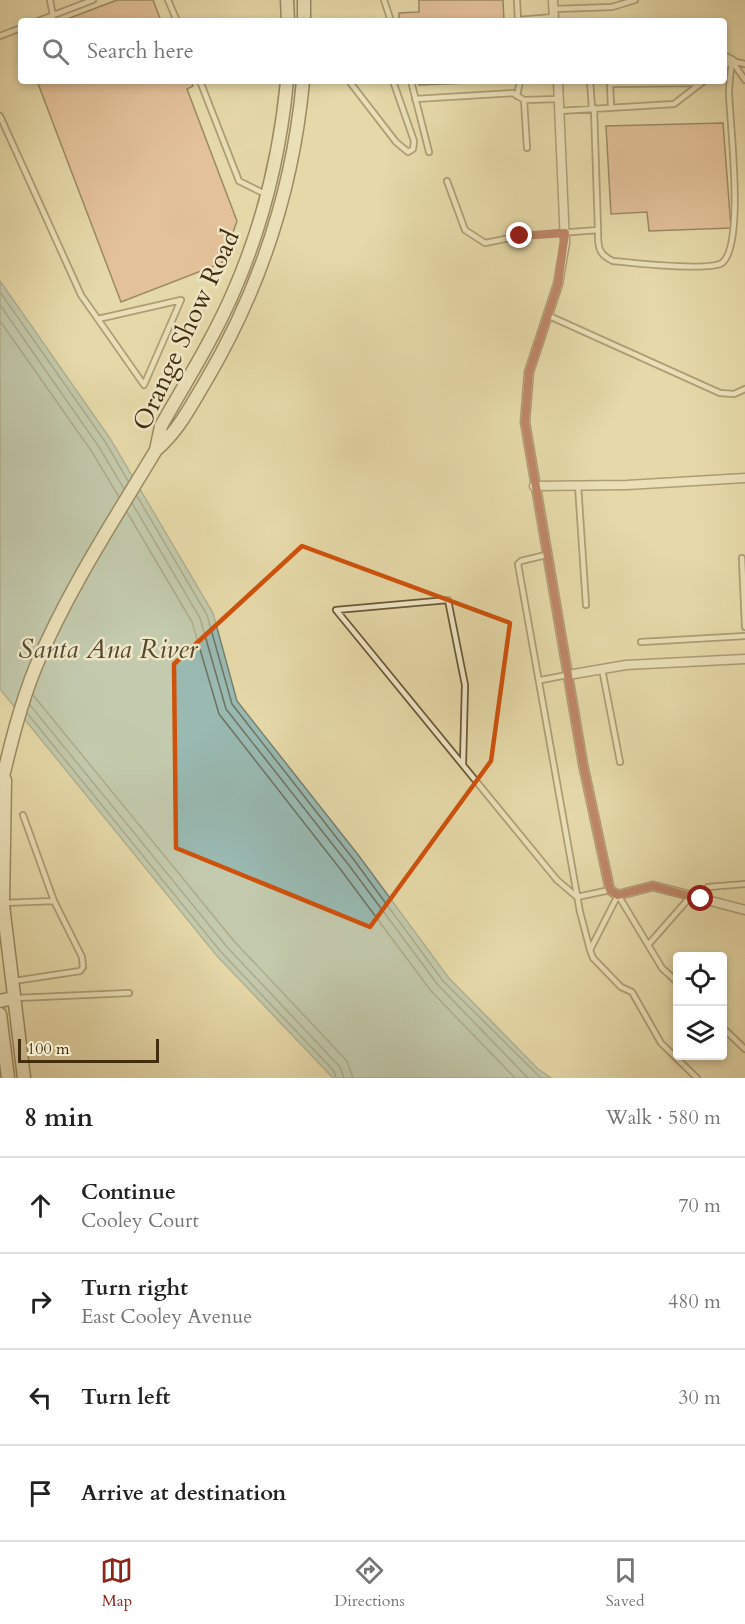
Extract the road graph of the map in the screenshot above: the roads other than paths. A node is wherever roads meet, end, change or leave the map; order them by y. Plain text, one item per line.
1 (50, 0) edge
2 (93, 0) edge
3 (168, 0) edge
4 (287, 0) edge
5 (304, 0) edge
6 (384, 0) edge
7 (517, 0) edge
8 (635, 0) edge
9 (554, 12) edge
10 (52, 15) junction
11 (45, 18) edge
12 (176, 18) edge
13 (288, 18) edge
14 (304, 18) edge
15 (390, 18) edge
16 (518, 18) edge
17 (527, 18) edge
18 (18, 29) edge
19 (0, 36) edge
20 (727, 61) edge
21 (745, 64) edge
22 (745, 80) edge
23 (201, 84) edge
24 (287, 84) edge
25 (303, 84) edge
26 (352, 84) edge
27 (394, 84) edge
28 (412, 84) edge
29 (519, 84) edge
30 (558, 84) edge
31 (590, 84) edge
32 (610, 84) edge
33 (700, 84) edge
34 (517, 96) junction
35 (415, 99) junction
36 (559, 99) junction
37 (524, 100) junction
38 (611, 107) junction
39 (593, 108) junction
40 (559, 111) junction
41 (0, 116) edge
42 (527, 148) dead end
43 (429, 152) dead end
44 (447, 181) dead end
45 (267, 195) junction
46 (598, 230) junction
47 (565, 233) junction
48 (225, 309) junction
49 (547, 315) junction
50 (241, 316) junction
51 (98, 319) junction
52 (745, 389) edge
53 (156, 450) junction
54 (745, 477) edge
55 (578, 485) junction
56 (534, 486) junction
57 (546, 555) junction
58 (742, 558) dead end
59 (586, 605) dead end
60 (745, 627) edge
61 (745, 636) edge
62 (641, 642) dead end
63 (745, 658) edge
64 (602, 669) junction
65 (568, 675) junction
66 (541, 680) junction
67 (620, 762) dead end
68 (463, 764) junction
69 (5, 767) junction
70 (0, 789) edge
71 (23, 815) dead end
72 (745, 884) edge
73 (614, 893) junction
74 (691, 896) junction
75 (577, 897) junction
76 (701, 899) junction
77 (54, 901) junction
78 (3, 903) junction
79 (745, 910) edge
80 (648, 945) junction
81 (590, 950) junction
82 (673, 978) edge
83 (11, 981) junction
84 (129, 993) dead end
85 (14, 998) junction
86 (0, 1001) edge
87 (0, 1014) edge
88 (727, 1031) edge
89 (745, 1049) edge
90 (8, 1078) edge
91 (24, 1078) edge
92 (697, 1078) edge

1 - 10 lane
2 - 10 lane
3 - 12 lane
4 - 13 main road
5 - 14 main road
6 - 15 lane
7 - 16 lane
8 - 9 lane
9 - 17 lane
10 - 11 lane
18 - 19 lane
20 - 21 lane
20 - 22 lane
20 - 46 lane
23 - 45 lane
24 - 45 main road, Orange Show Road
25 - 50 main road, Orange Show Road
26 - 27 lane
28 - 35 lane
29 - 34 lane
30 - 36 street
31 - 39 lane
32 - 38 lane
33 - 38 lane
34 - 35 lane
34 - 37 lane
35 - 43 lane
36 - 37 lane
36 - 40 street
37 - 42 lane
38 - 39 lane
39 - 40 lane
39 - 46 lane
40 - 47 street
41 - 51 lane
44 - 47 lane
45 - 48 main road, Orange Show Road
46 - 47 lane
47 - 49 street
48 - 50 main road
48 - 53 main road, Orange Show Road
49 - 52 lane
49 - 56 street
50 - 53 main road, Orange Show Road
51 - 51 lane
53 - 69 main road
54 - 55 street
55 - 56 street
55 - 59 lane
56 - 57 street
57 - 65 street
57 - 66 lane
58 - 60 lane
61 - 62 lane
63 - 64 street
64 - 65 street
64 - 67 lane
65 - 66 lane
65 - 73 street
66 - 75 lane
68 - 68 lane
68 - 75 lane
69 - 70 main road
69 - 78 main road
71 - 77 lane
72 - 76 lane
73 - 74 street
73 - 75 lane
73 - 80 lane
73 - 81 lane
74 - 76 street
74 - 80 lane
75 - 81 lane
76 - 79 street
77 - 78 lane
77 - 83 lane
78 - 83 main road
80 - 82 lane
81 - 92 lane
83 - 85 main road
84 - 85 lane
85 - 86 main road
85 - 91 main road
87 - 90 main road
88 - 89 lane

